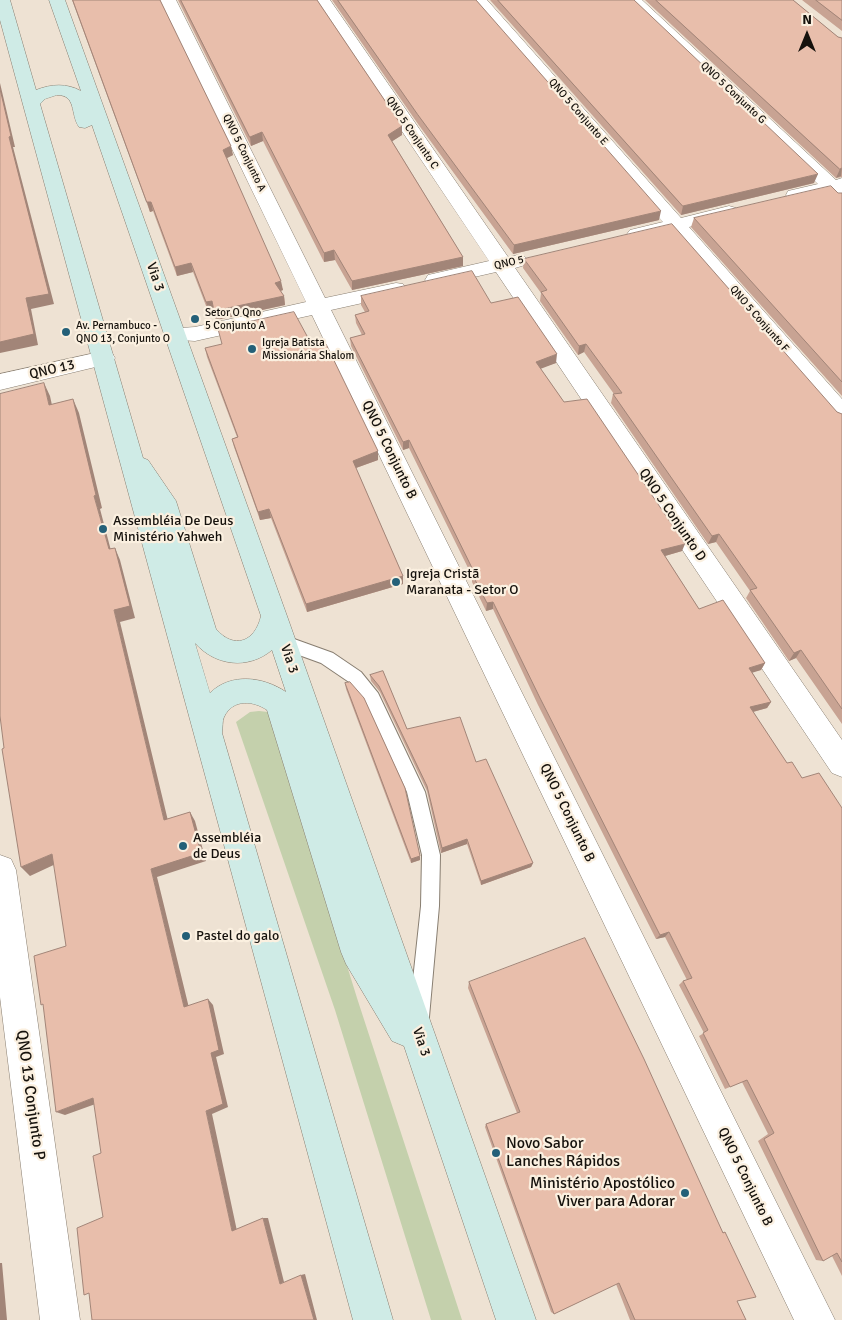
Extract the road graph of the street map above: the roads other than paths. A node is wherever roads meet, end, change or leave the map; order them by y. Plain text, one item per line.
1 (2, 0) edge
2 (12, 0) edge
3 (57, 0) edge
4 (168, 0) edge
5 (322, 0) edge
6 (479, 0) edge
7 (634, 0) edge
8 (35, 59) dead end
9 (32, 104) junction
10 (839, 189) edge
11 (774, 201) edge
12 (745, 208) edge
13 (677, 224) junction
14 (137, 227) junction
15 (618, 238) edge
16 (541, 256) edge
17 (502, 265) junction
18 (319, 307) junction
19 (175, 334) junction
20 (104, 358) junction
21 (0, 382) edge
22 (842, 414) edge
23 (128, 449) junction
24 (279, 629) junction
25 (208, 731) junction
26 (842, 764) edge
27 (0, 870) edge
28 (418, 1034) junction
29 (433, 1077) junction
30 (60, 1320) edge
31 (373, 1320) edge
32 (516, 1320) edge
33 (815, 1320) edge

1 - 9 main road
2 - 8 main road
3 - 14 main road, Via 3
4 - 18 street, QNO 5 Conjunto A
5 - 17 street, QNO 5 Conjunto C
6 - 13 street, QNO 5 Conjunto E
7 - 10 street, QNO 5 Conjunto G
9 - 14 main road
9 - 20 main road
10 - 11 street
12 - 13 street
13 - 15 street
13 - 22 street, QNO 5 Conjunto F
14 - 19 main road, Via 3
16 - 17 street, QNO 5
17 - 18 street, QNO 5
17 - 26 street, QNO 5 Conjunto D
18 - 19 street, QNO 5
18 - 33 street, QNO 5 Conjunto B
19 - 24 main road, Via 3
20 - 21 street, QNO 13
20 - 23 main road
23 - 24 main road
23 - 25 main road
24 - 28 main road, Via 3
24 - 28 lane
25 - 29 main road
25 - 31 main road
27 - 30 street, QNO 13 Conjunto P
28 - 29 main road, Via 3
29 - 32 main road, Via 3

